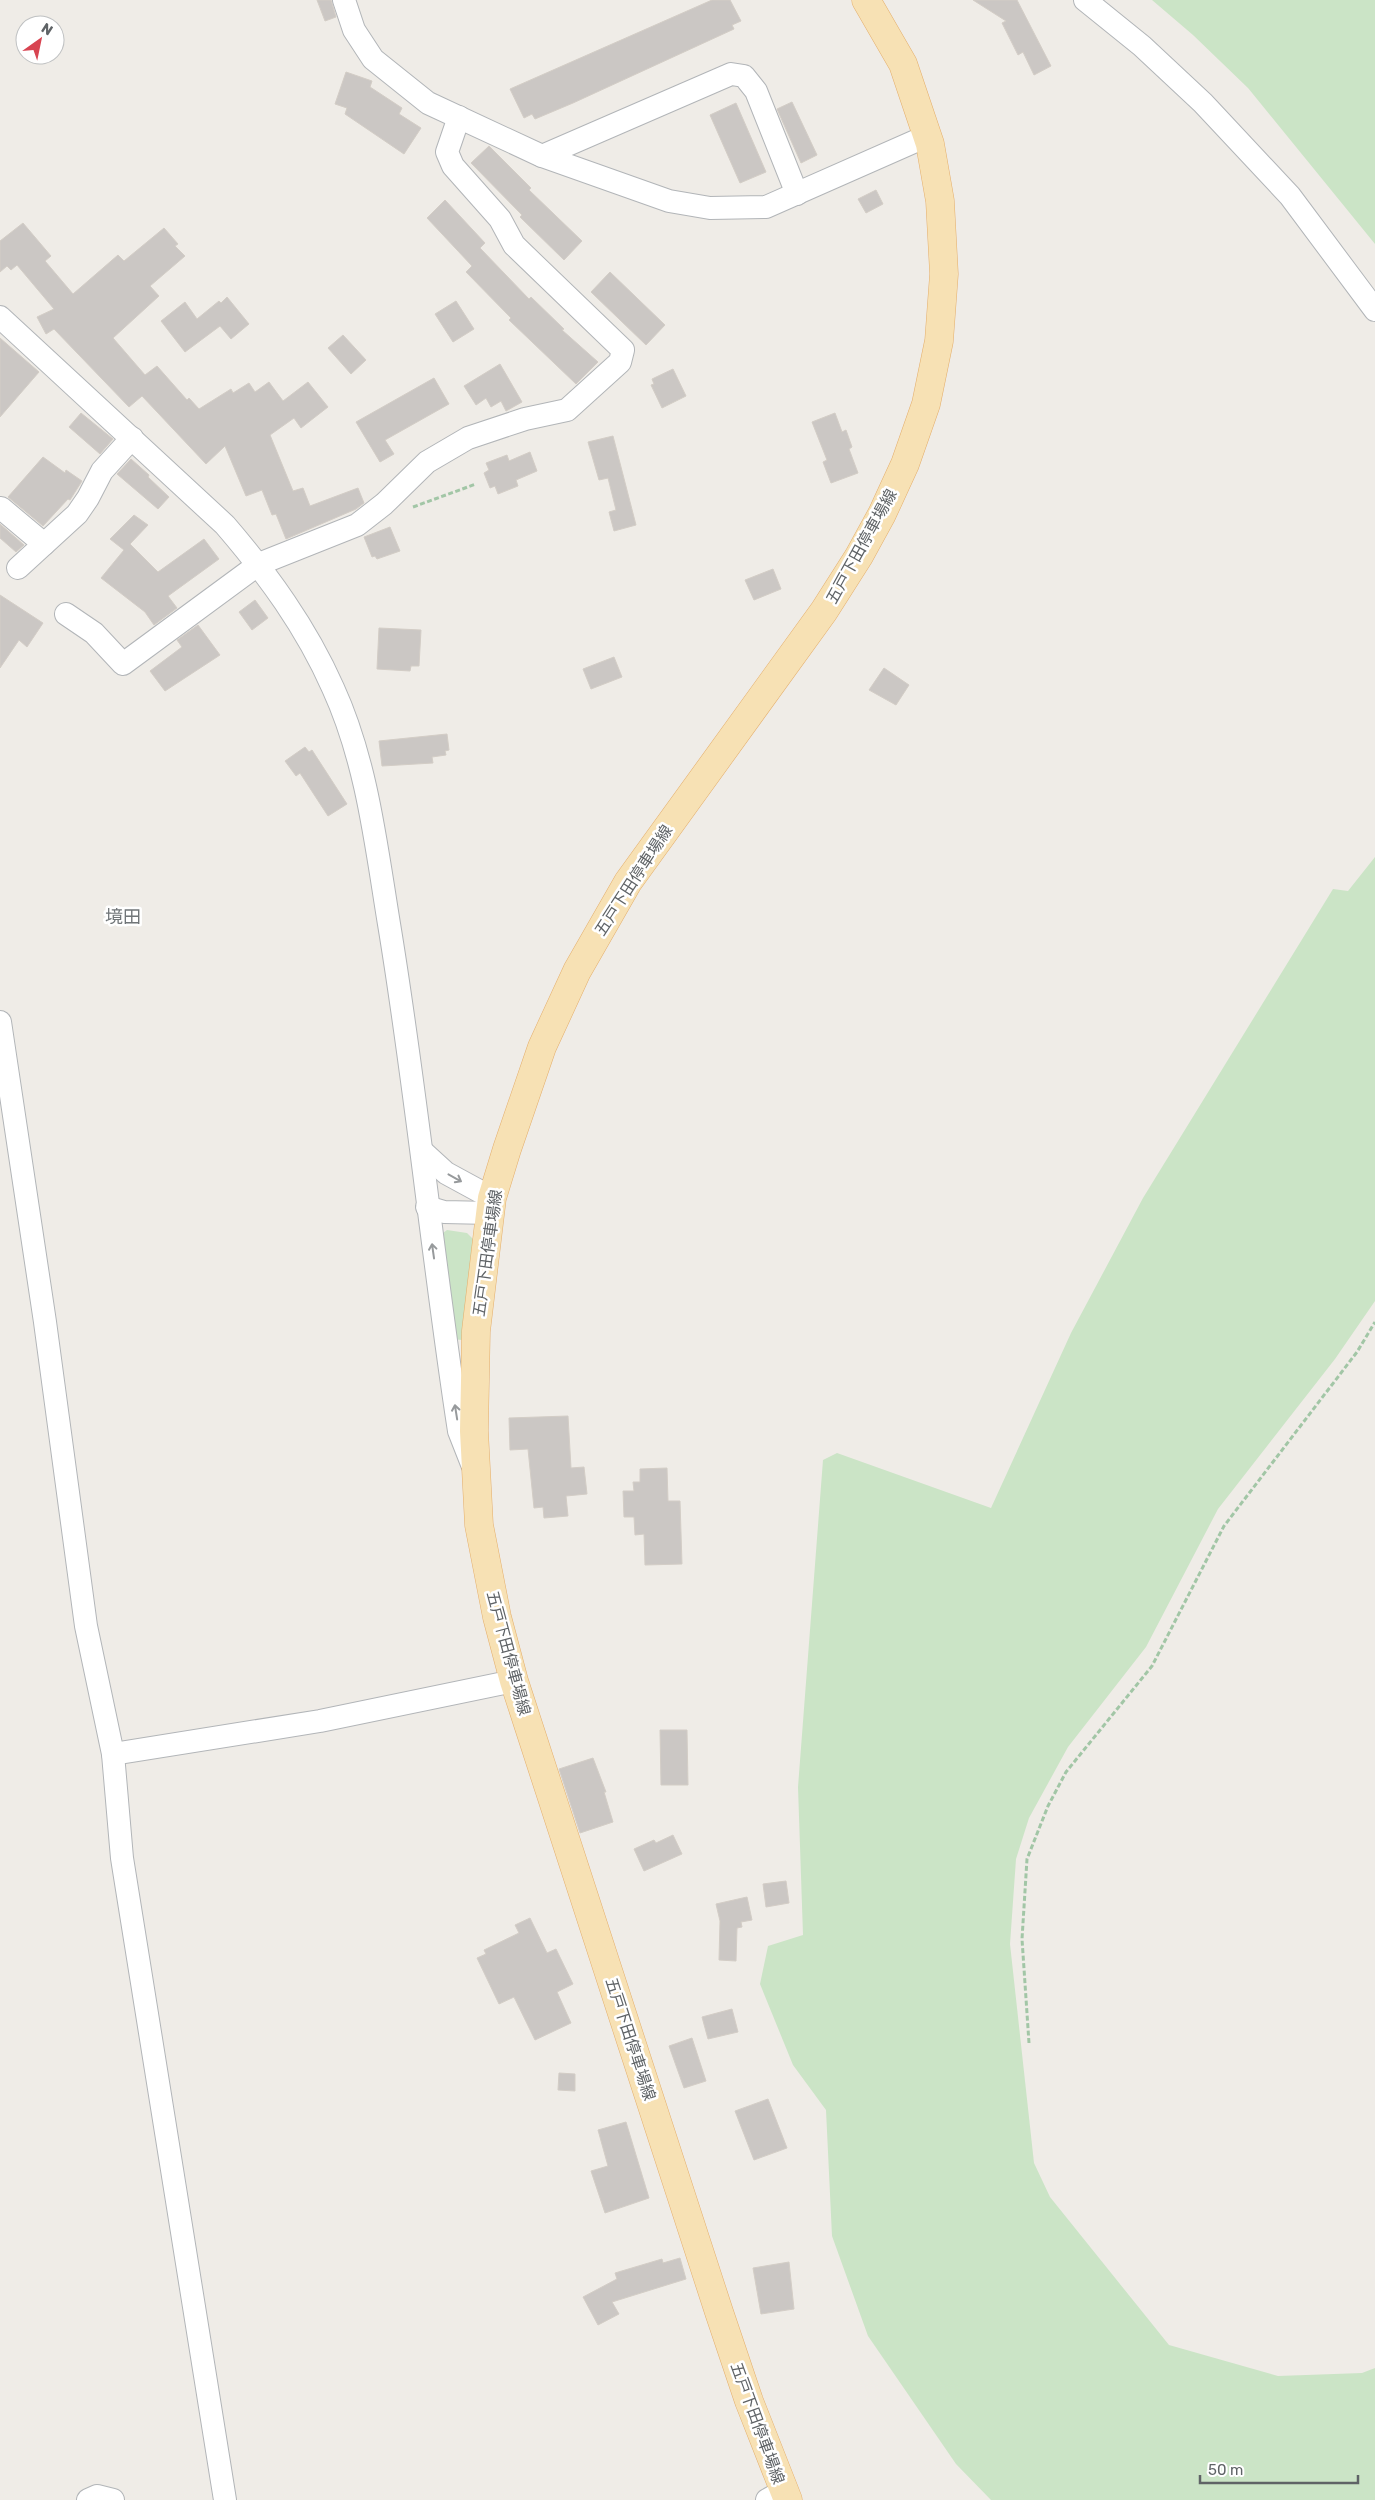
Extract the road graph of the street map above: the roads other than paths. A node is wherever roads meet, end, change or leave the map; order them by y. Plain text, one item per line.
1 (344, 0) edge
2 (866, 0) edge
3 (1085, 0) edge
4 (459, 117) junction
5 (927, 136) junction
6 (542, 156) junction
7 (798, 194) junction
8 (1375, 310) edge
9 (0, 317) edge
10 (132, 438) junction
11 (1, 508) edge
12 (44, 544) junction
13 (258, 564) junction
14 (18, 568) dead end
15 (66, 614) dead end
16 (0, 1022) edge
17 (423, 1152) junction
18 (491, 1205) junction
19 (427, 1207) junction
20 (476, 1474) junction
21 (514, 1681) junction
22 (113, 1754) junction
23 (780, 2497) edge
24 (88, 2500) edge
25 (113, 2500) edge
26 (225, 2500) edge

1 - 4 street
2 - 5 main road, 五戸下田停車場線
3 - 8 street
4 - 6 street
4 - 13 street
5 - 7 street
5 - 18 main road, 五戸下田停車場線
6 - 7 street
6 - 7 street
9 - 10 street
10 - 12 street
10 - 13 street
11 - 12 street
12 - 14 street
13 - 15 street
13 - 17 street
16 - 22 street
17 -> 18 street
17 - 19 street
18 - 19 street
18 - 20 main road, 五戸下田停車場線
20 -> 19 street
20 - 21 main road, 五戸下田停車場線
21 - 22 street
21 - 23 main road, 五戸下田停車場線
22 - 26 street
24 - 25 street

